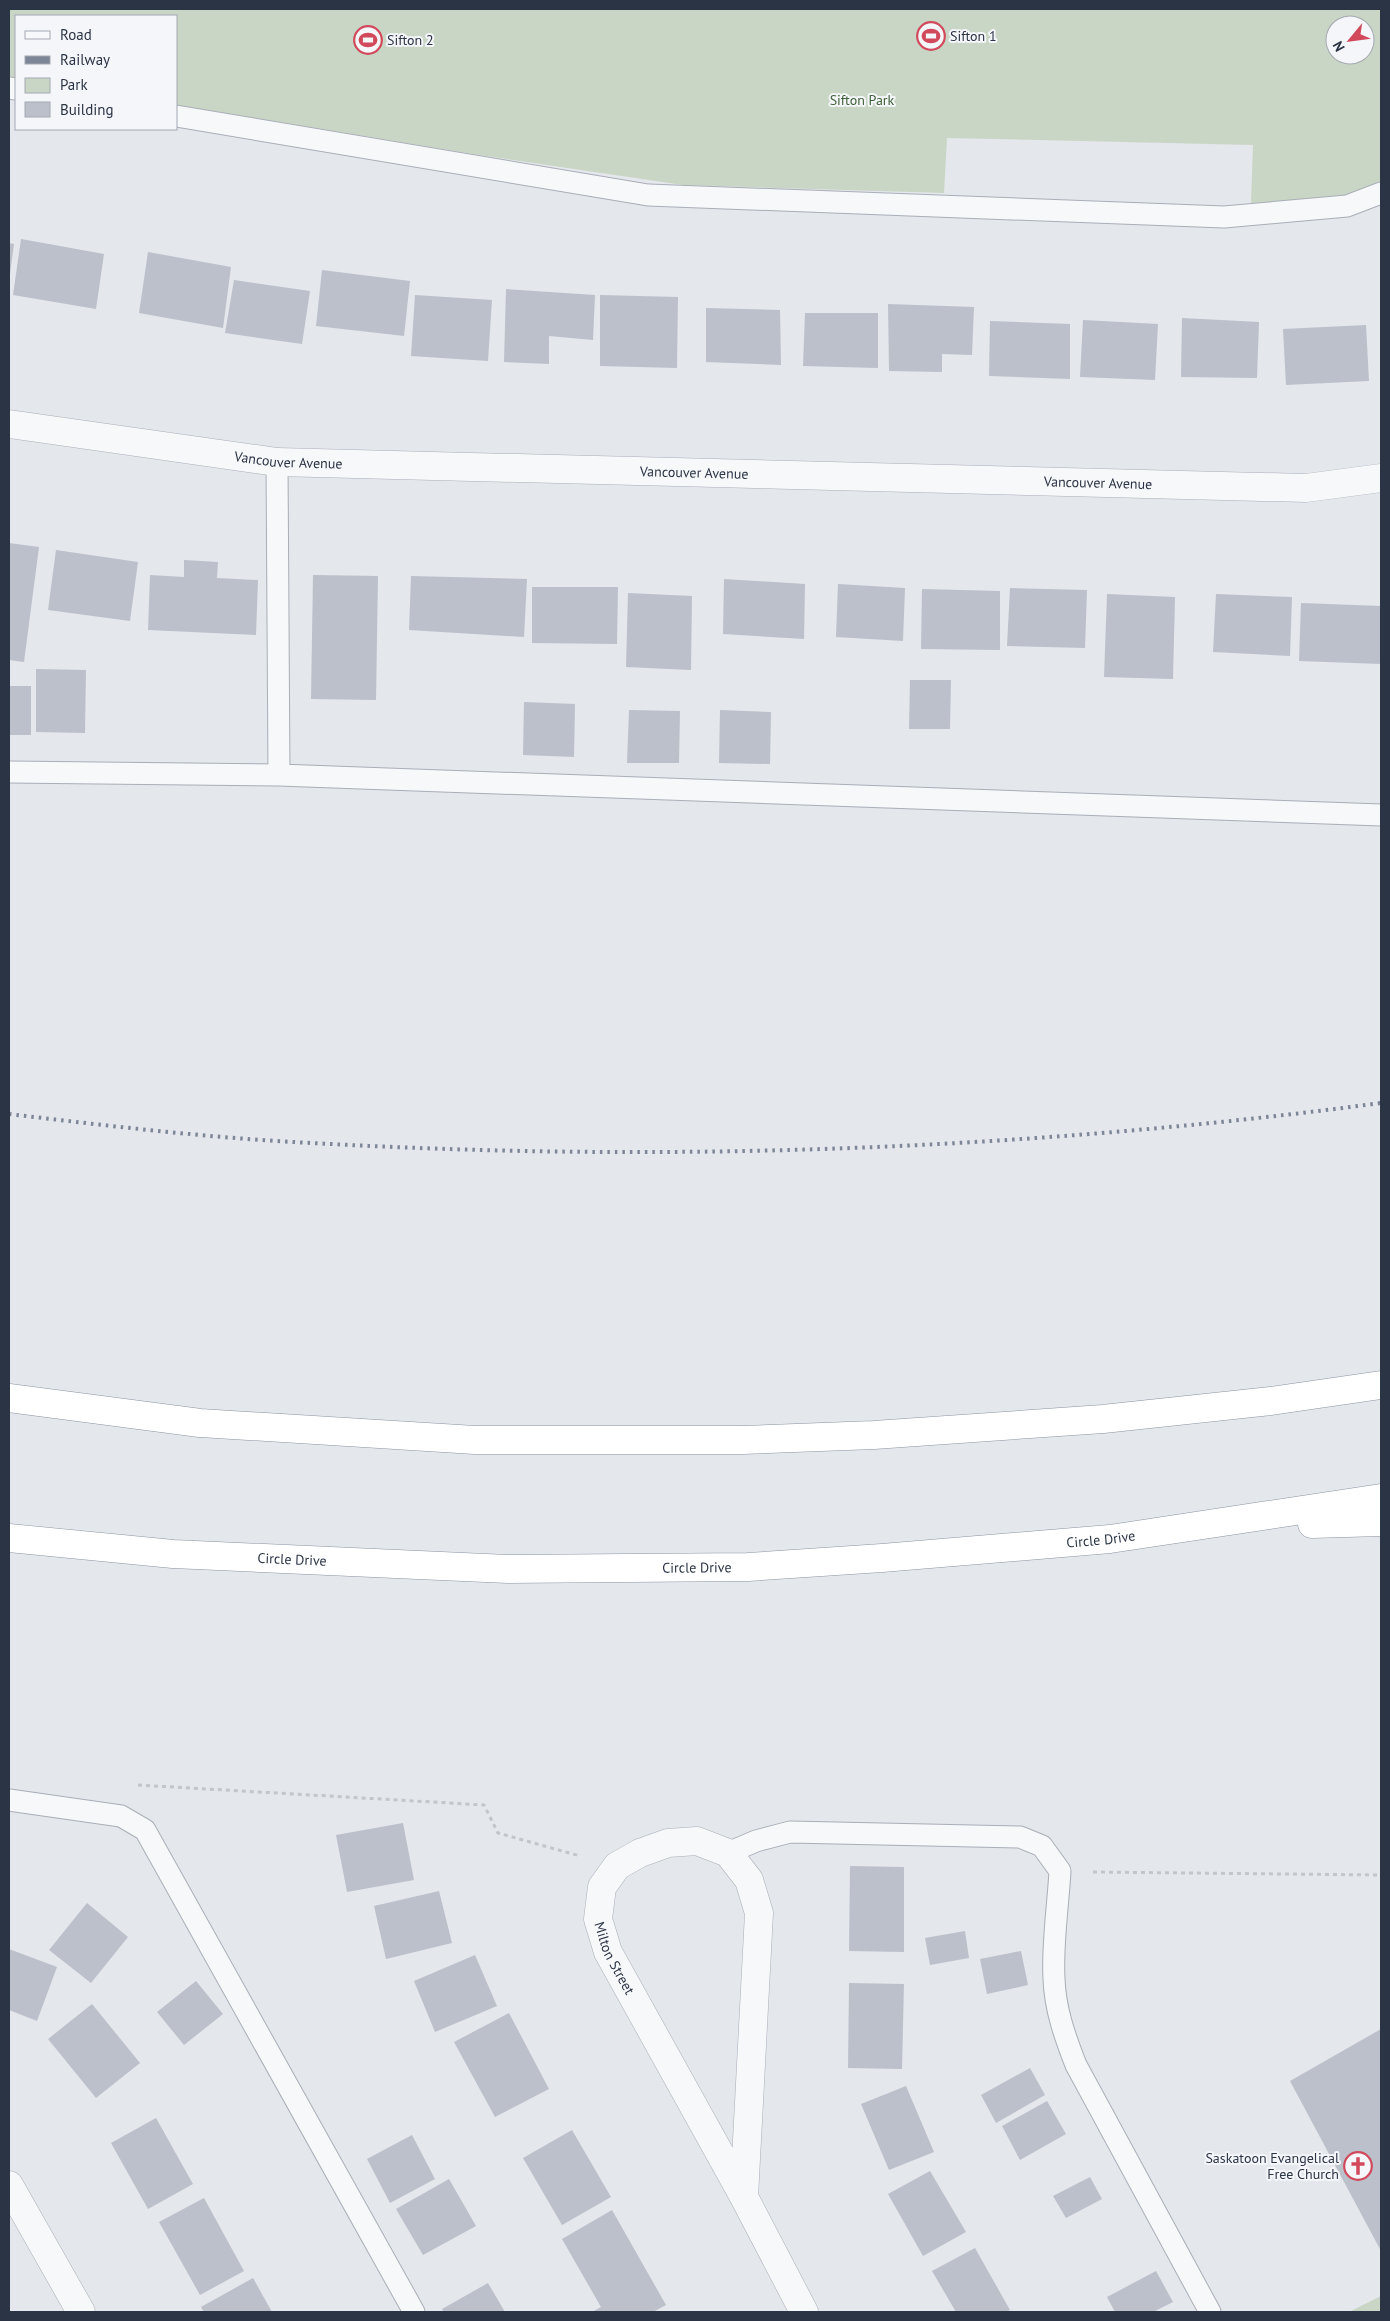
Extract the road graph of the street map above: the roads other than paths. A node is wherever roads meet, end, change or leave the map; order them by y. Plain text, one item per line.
1 (178, 116) edge
2 (1381, 193) edge
3 (9, 424) edge
4 (277, 462) junction
5 (1381, 478) edge
6 (9, 772) edge
7 (279, 775) junction
8 (1381, 815) edge
9 (1381, 1385) edge
10 (9, 1398) edge
11 (1381, 1398) edge
12 (1271, 1401) junction
13 (1381, 1498) edge
14 (1381, 1522) edge
15 (1195, 1528) junction
16 (9, 1538) edge
17 (9, 1800) edge
18 (728, 1853) junction
19 (9, 2185) edge
20 (744, 2197) junction
21 (80, 2312) edge
22 (414, 2312) edge
23 (804, 2312) edge
24 (1210, 2312) edge

1 - 2 lane
3 - 4 street, Vancouver Avenue
4 - 5 street, Vancouver Avenue
4 - 7 lane
6 - 7 lane
7 - 8 lane
9 - 12 highway
10 - 12 highway
11 - 12 highway
13 - 15 highway, Circle Drive
14 - 15 highway
15 - 16 highway, Circle Drive
17 - 22 lane
18 - 20 street
18 - 20 street, Milton Street
18 - 24 lane
19 - 21 street
20 - 23 street, Milton Street

